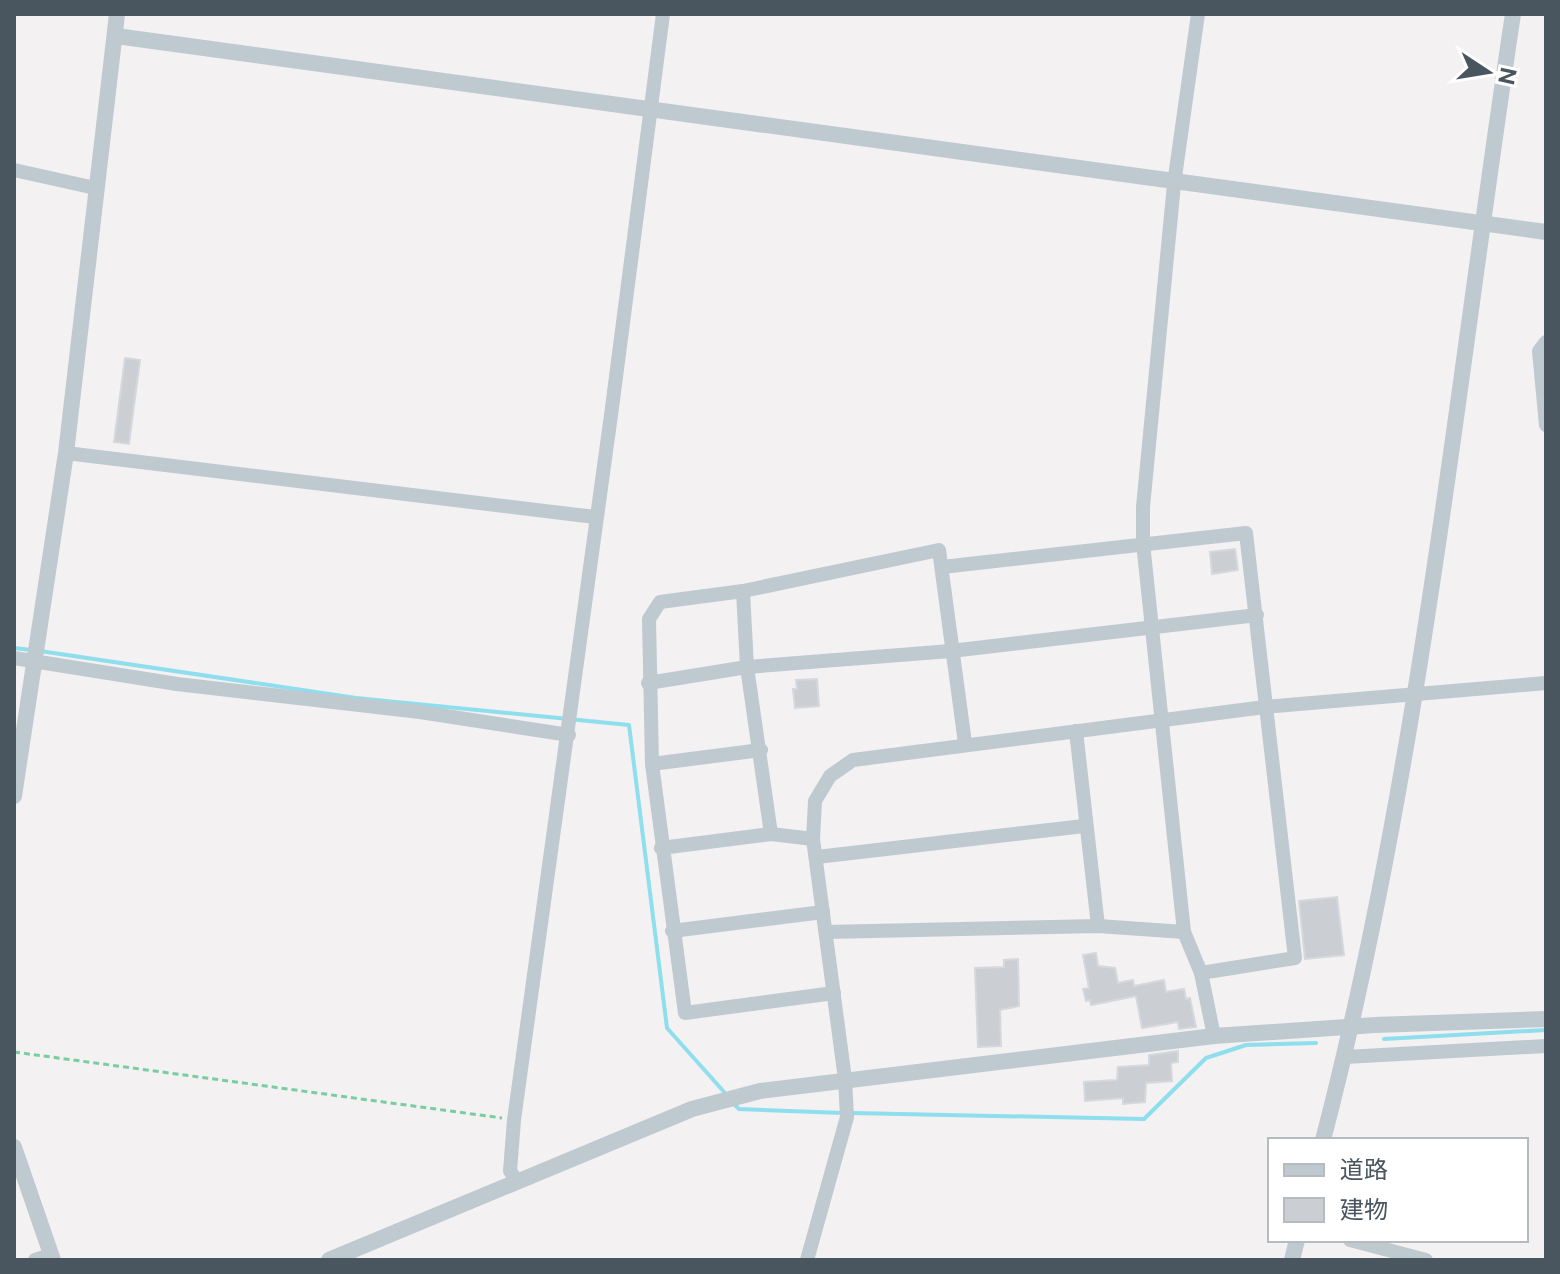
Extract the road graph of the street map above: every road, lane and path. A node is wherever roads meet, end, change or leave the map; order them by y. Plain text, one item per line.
1 (117, 14) edge
2 (663, 14) edge
3 (1198, 14) edge
4 (1513, 14) edge
5 (116, 36) junction
6 (651, 112) junction
7 (14, 170) edge
8 (1174, 184) junction
9 (95, 188) junction
10 (1481, 224) junction
11 (1546, 232) edge
12 (1546, 342) edge
13 (1546, 425) edge
14 (66, 453) junction
15 (595, 517) junction
16 (1143, 543) junction
17 (942, 567) junction
18 (743, 591) junction
19 (1257, 615) junction
20 (1151, 628) junction
21 (951, 651) junction
22 (34, 653) junction
23 (14, 658) edge
24 (747, 667) junction
25 (648, 683) junction
26 (1546, 683) edge
27 (1414, 693) junction
28 (1265, 707) junction
29 (1163, 721) junction
30 (571, 725) junction
31 (1076, 731) junction
32 (965, 743) junction
33 (761, 750) junction
34 (652, 764) junction
35 (14, 796) edge
36 (1084, 826) junction
37 (771, 834) junction
38 (813, 839) junction
39 (661, 848) junction
40 (817, 857) junction
41 (823, 912) junction
42 (1098, 926) junction
43 (672, 931) junction
44 (827, 932) junction
45 (1184, 932) junction
46 (1201, 973) junction
47 (834, 993) junction
48 (1546, 1019) edge
49 (1352, 1026) junction
50 (1214, 1036) junction
51 (1546, 1046) edge
52 (14, 1052) edge
53 (1345, 1057) junction
54 (845, 1079) junction
55 (514, 1120) junction
56 (1324, 1138) edge
57 (16, 1158) edge
58 (518, 1182) junction
59 (1358, 1242) edge
60 (46, 1258) edge
61 (329, 1260) edge
62 (807, 1260) edge
63 (1426, 1260) edge

1 - 5 street
2 - 6 street
3 - 8 street
4 - 10 street
5 - 6 street
5 - 9 street
6 - 8 street
6 - 15 street
7 - 9 street
8 - 10 street
8 - 16 street
9 - 14 street
10 - 11 street
10 - 27 street
12 - 13 street
14 - 15 street
14 - 22 street
15 - 30 street
16 - 17 street
16 - 19 street
16 - 20 street
17 - 18 street
17 - 21 street
18 - 24 street
18 - 25 street
19 - 20 street
19 - 28 street
20 - 21 street
20 - 29 street
21 - 24 street
21 - 32 street
22 - 23 street
22 - 30 street
22 - 35 street
24 - 25 street
24 - 33 street
25 - 34 street
26 - 27 street
27 - 28 street
27 - 49 street
28 - 29 street
28 - 46 street
29 - 31 street
29 - 45 street
30 - 55 street
31 - 32 street
31 - 36 street
32 - 38 street
33 - 34 street
33 - 37 street
34 - 39 street
36 - 40 street
36 - 42 street
37 - 38 street
37 - 39 street
38 - 40 street
39 - 43 street
40 - 41 street
41 - 43 street
41 - 44 street
42 - 44 street
42 - 45 street
43 - 47 street
44 - 47 street
45 - 46 street
46 - 50 street
47 - 54 street
48 - 49 street
49 - 50 street
49 - 53 street
50 - 54 street
51 - 53 street
52 - 55 path
53 - 56 street
54 - 58 street
54 - 62 street
55 - 58 street
57 - 60 street
58 - 61 street
59 - 63 street

